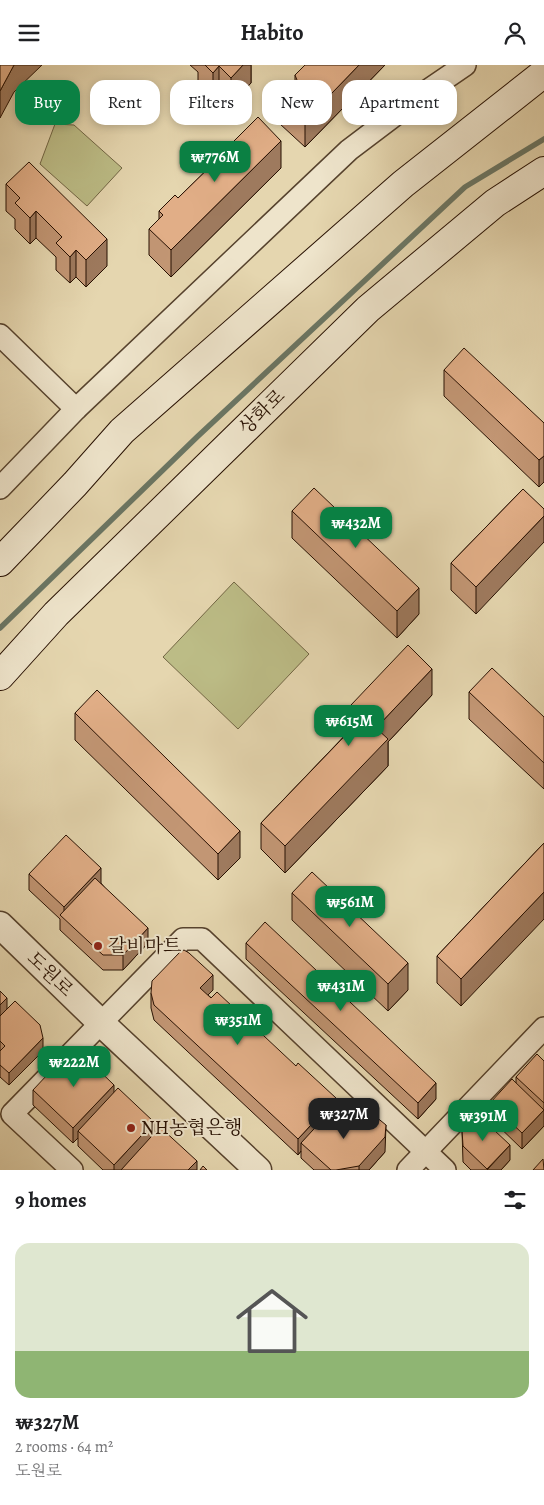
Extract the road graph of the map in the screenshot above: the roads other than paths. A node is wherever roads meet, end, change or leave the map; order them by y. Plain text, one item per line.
1 (465, 65) edge
2 (544, 73) edge
3 (544, 171) edge
4 (0, 335) edge
5 (76, 409) junction
6 (0, 486) edge
7 (0, 562) edge
8 (0, 676) edge
9 (0, 925) edge
10 (101, 1023) junction
11 (544, 1028) edge
12 (426, 1151) junction
13 (72, 1170) edge
14 (258, 1170) edge
15 (408, 1170) edge
16 (445, 1170) edge

1 - 5 street
2 - 7 main road
3 - 8 main road, 상화로
4 - 5 street
5 - 6 street
9 - 10 street, 도원로
10 - 12 street
10 - 13 street
10 - 14 street, 도원로
11 - 12 street
12 - 15 street
12 - 16 street

